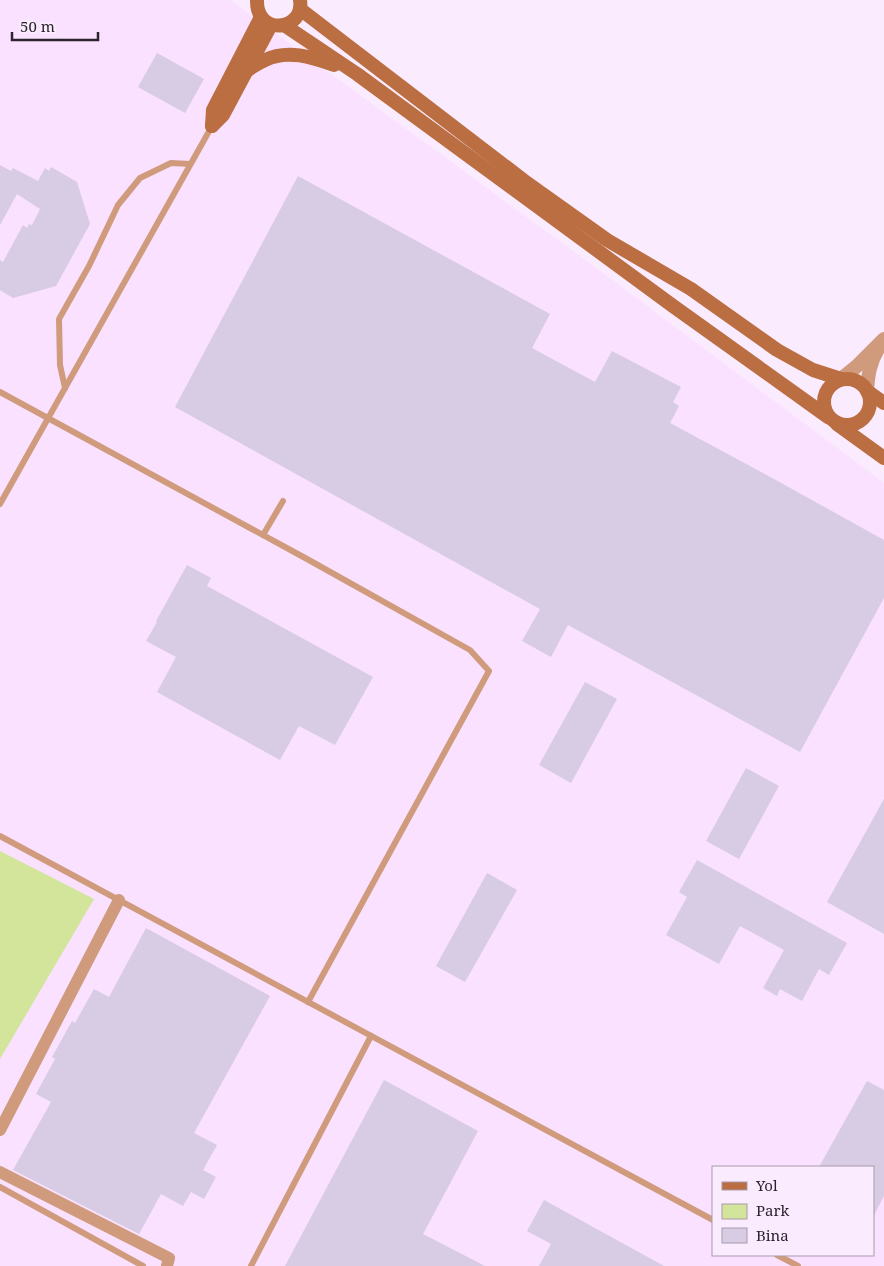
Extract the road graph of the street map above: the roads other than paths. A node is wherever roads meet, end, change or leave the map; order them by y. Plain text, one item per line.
1 (256, 1) edge
2 (300, 4) edge
3 (272, 22) junction
4 (247, 70) junction
5 (355, 73) junction
6 (212, 126) junction
7 (190, 164) junction
8 (884, 339) edge
9 (841, 379) junction
10 (65, 388) junction
11 (868, 391) junction
12 (0, 392) edge
13 (884, 403) edge
14 (48, 418) junction
15 (831, 420) junction
16 (884, 458) edge
17 (283, 501) dead end
18 (0, 504) edge
19 (263, 535) junction
20 (0, 836) edge
21 (119, 900) junction
22 (308, 1002) junction
23 (371, 1036) junction
24 (0, 1130) edge
25 (0, 1172) edge
26 (0, 1187) edge
27 (712, 1219) edge
28 (779, 1256) edge
29 (143, 1266) edge
30 (167, 1266) edge
31 (251, 1266) edge
32 (798, 1266) edge

1 - 3 main road
2 - 3 main road
2 - 9 main road
3 - 4 main road
3 - 5 main road
3 - 6 main road
4 - 5 main road
4 - 6 main road
5 - 15 main road
6 - 7 lane
7 - 10 lane
7 - 10 lane
8 - 9 street
8 - 11 street
9 - 11 main road
9 - 15 main road
10 - 14 lane
11 - 13 main road
11 - 15 main road
12 - 14 lane
14 - 18 lane
14 - 19 lane
15 - 16 main road
17 - 19 lane
19 - 22 lane
20 - 21 lane
21 - 22 lane
21 - 24 street
22 - 23 lane
23 - 27 lane
23 - 31 lane
25 - 30 street
26 - 29 lane
28 - 32 lane

